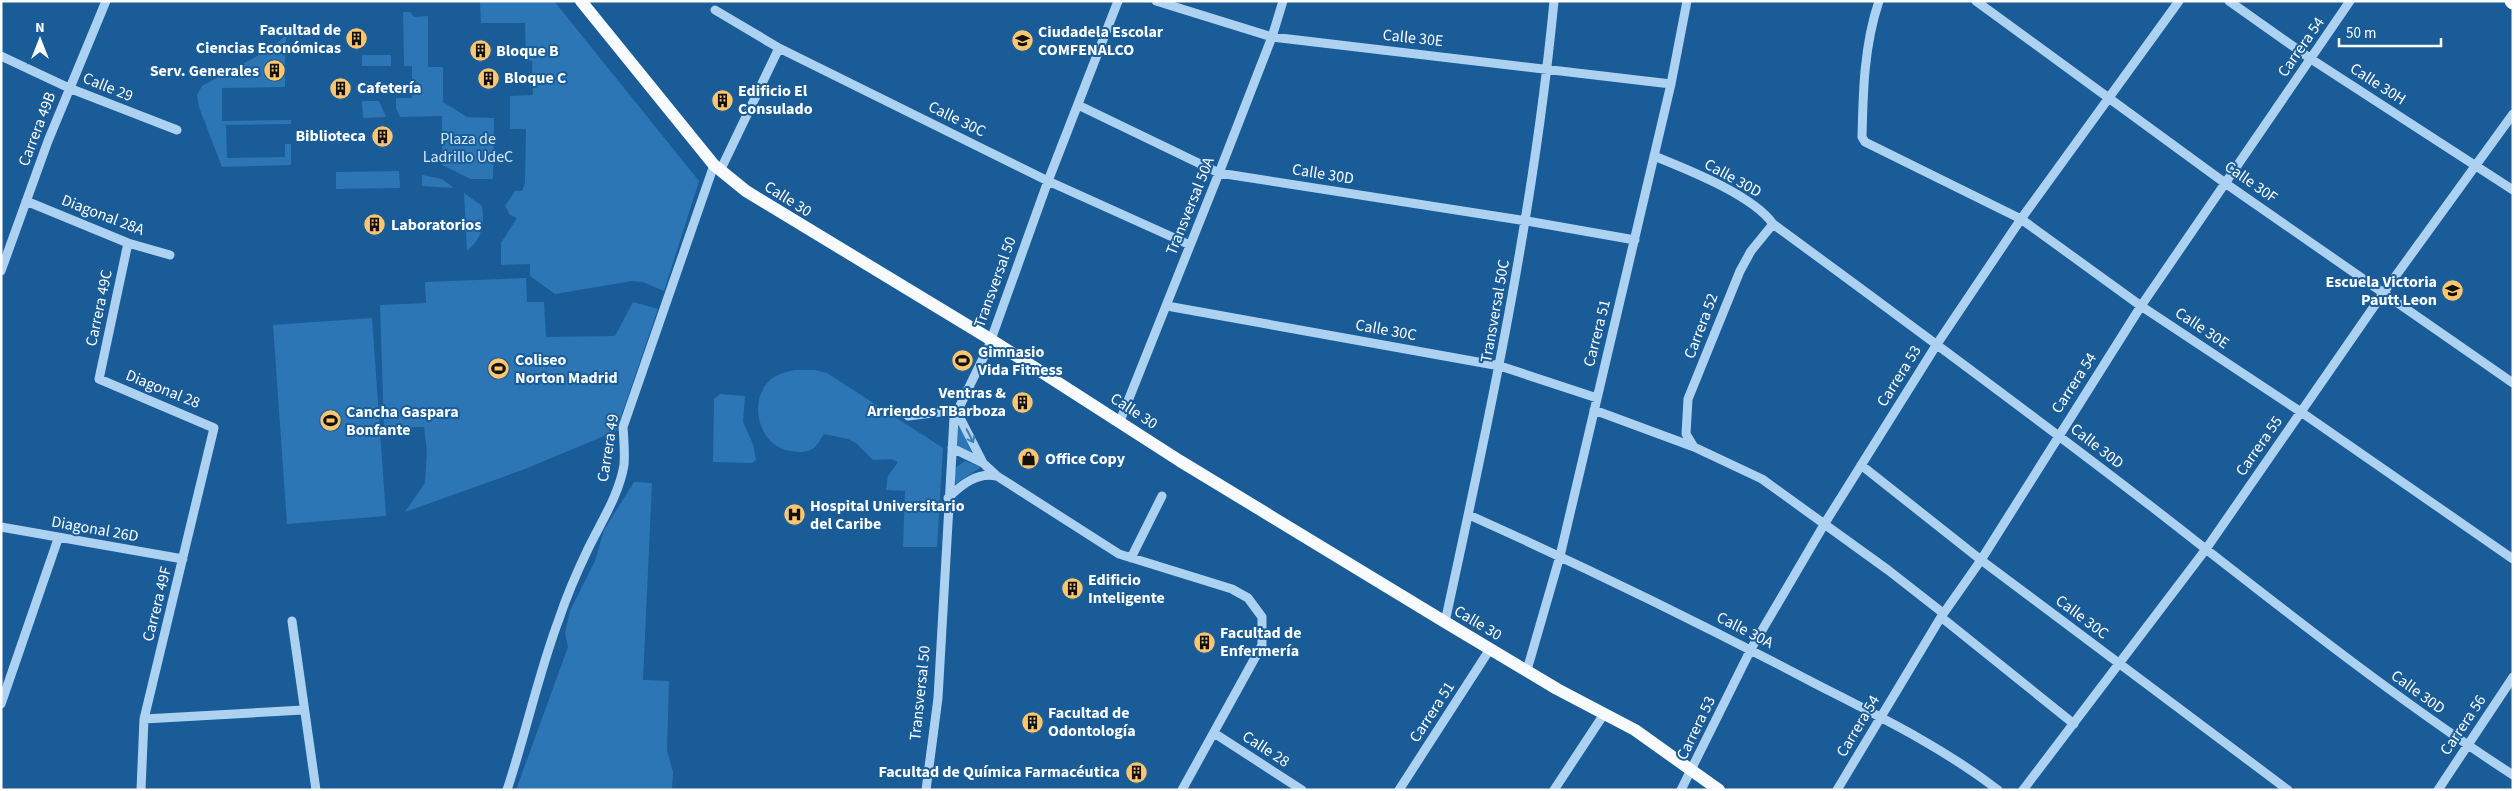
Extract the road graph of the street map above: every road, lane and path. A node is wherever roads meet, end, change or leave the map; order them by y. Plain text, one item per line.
1 (106, 1) edge
2 (580, 1) edge
3 (1118, 1) edge
4 (1156, 1) edge
5 (1283, 1) edge
6 (1554, 1) edge
7 (1687, 1) edge
8 (1879, 1) edge
9 (1976, 1) edge
10 (2179, 1) edge
11 (2229, 1) edge
12 (2350, 1) edge
13 (715, 10) dead end
14 (1272, 37) junction
15 (779, 48) junction
16 (1, 56) edge
17 (2311, 59) junction
18 (1547, 68) junction
19 (1671, 84) junction
20 (69, 88) junction
21 (2109, 100) junction
22 (1078, 105) junction
23 (2513, 114) edge
24 (177, 130) dead end
25 (1654, 156) junction
26 (2477, 166) junction
27 (717, 168) junction
28 (1219, 173) junction
29 (1048, 181) junction
30 (2225, 183) junction
31 (2513, 190) edge
32 (26, 201) junction
33 (2022, 219) junction
34 (1527, 220) junction
35 (1770, 220) junction
36 (1635, 240) junction
37 (128, 243) junction
38 (1190, 245) junction
39 (170, 255) dead end
40 (1, 270) edge
41 (2384, 292) junction
42 (1167, 306) junction
43 (2141, 306) junction
44 (990, 339) junction
45 (1937, 344) junction
46 (1500, 366) junction
47 (99, 379) joint
48 (2513, 383) edge
49 (1597, 398) junction
50 (956, 410) junction
51 (1594, 410) junction
52 (2301, 412) junction
53 (908, 416) dead end
54 (1120, 421) junction
55 (214, 428) joint
56 (2058, 435) junction
57 (1694, 447) junction
58 (952, 448) junction
59 (983, 463) junction
60 (1861, 465) junction
61 (997, 476) junction
62 (1162, 496) dead end
63 (948, 498) junction
64 (1469, 515) junction
65 (1825, 523) junction
66 (1, 527) edge
67 (58, 538) junction
68 (2206, 549) junction
69 (1560, 556) junction
70 (1131, 558) junction
71 (2513, 558) edge
72 (183, 559) junction
73 (1980, 560) junction
74 (1942, 615) junction
75 (292, 622) dead end
76 (1445, 622) junction
77 (1490, 649) junction
78 (1751, 649) junction
79 (2119, 664) junction
80 (1527, 670) junction
81 (2513, 676) edge
82 (1, 704) edge
83 (304, 710) junction
84 (1604, 714) junction
85 (1880, 717) junction
86 (144, 719) junction
87 (2074, 724) junction
88 (1214, 733) junction
89 (2467, 745) junction
90 (1692, 771) junction
91 (2513, 775) edge
92 (141, 790) edge
93 (316, 790) edge
94 (507, 790) edge
95 (926, 790) edge
96 (1182, 790) edge
97 (1302, 790) edge
98 (1399, 790) edge
99 (1554, 790) edge
100 (1681, 790) edge
101 (1719, 790) edge
102 (1837, 790) edge
103 (1998, 790) edge
104 (2023, 790) edge
105 (2288, 790) edge
106 (2438, 790) edge

1 - 20 street, Carrera 49B
2 - 27 main road, Calle 30
3 - 22 street, Transversal 50
4 - 14 street, Calle 30E
5 - 14 street, Transversal 50A
6 - 18 street, Transversal 50C
7 - 19 street, Carrera 51
8 - 33 street, Calle 30E
9 - 21 street, Calle 30F
10 - 21 street, Carrera 53
11 - 17 street, Calle 30H
12 - 17 street, Carrera 54
13 - 15 street, Calle 30C
14 - 18 street, Calle 30E
14 - 28 street, Transversal 50A
15 - 27 street, Carrera 49
15 - 29 street, Calle 30C
16 - 20 street, Calle 29
17 - 26 street, Calle 30H
17 - 30 street, Carrera 54
18 - 19 street, Calle 30E
18 - 34 street, Transversal 50C
19 - 25 street, Carrera 51
20 - 24 street, Calle 29
20 - 32 street, Carrera 49B
21 - 30 street, Calle 30F
21 - 33 street, Carrera 53
22 - 28 street, Calle 30D
22 - 29 street, Transversal 50
23 - 26 street, Carrera 55
25 - 35 street, Calle 30D
25 - 36 street, Carrera 51
26 - 31 street, Calle 30H
26 - 41 street, Carrera 55
27 - 44 main road, Calle 30
27 - 94 street, Carrera 49
28 - 34 street, Calle 30D
28 - 38 street, Transversal 50A
29 - 38 street, Calle 30C
29 - 44 street, Transversal 50
30 - 41 street, Calle 30F
30 - 43 street, Carrera 54
32 - 37 street, Diagonal 28A
32 - 40 street, Carrera 49B
33 - 43 street, Calle 30E
33 - 45 street, Carrera 53
34 - 36 street, Calle 30D
34 - 46 street, Transversal 50C
35 - 45 street, Calle 30D
35 - 57 street, Carrera 52
36 - 49 street, Carrera 51
37 - 39 street, Diagonal 28A
37 - 47 street, Carrera 49C
38 - 42 street, Transversal 50A
41 - 48 street, Calle 30F
41 - 52 street, Carrera 55
42 - 46 street, Calle 30C
42 - 54 street, Transversal 50A
43 - 52 street, Calle 30E
43 - 56 street, Carrera 54
44 - 50 street, Transversal 50
44 - 54 main road, Calle 30
45 - 56 street, Calle 30D
45 - 60 street, Carrera 53
46 - 49 street, Calle 30C
46 - 64 street, Transversal 50C
47 - 55 street, Diagonal 28
49 - 51 street, Carrera 51
50 - 53 street
50 - 58 street, Transversal 50
50 -> 59 street
51 - 57 street
51 - 69 street, Carrera 51
52 - 68 street, Carrera 55
52 - 71 street, Calle 30E
54 - 76 main road, Calle 30
55 - 72 street, Carrera 49F
56 - 68 street, Calle 30D
56 - 73 street, Carrera 54
57 - 65 street
58 - 59 street
58 - 63 street, Transversal 50
59 - 61 street
60 - 65 street, Carrera 53
60 - 73 street, Calle 30C
61 - 63 street
61 - 70 street
62 - 70 street
63 - 95 street, Transversal 50
64 - 69 street, Calle 30A
64 - 76 street, Transversal 50C
65 - 74 street
65 - 78 street, Carrera 53
66 - 67 street, Diagonal 26D
67 - 72 street, Diagonal 26D
67 - 82 street
68 - 79 street, Carrera 55
68 - 89 street, Calle 30D
69 - 78 street, Calle 30A
69 - 80 street, Carrera 51
70 - 88 street
72 - 86 street, Carrera 49F
73 - 74 street, Carrera 54
73 - 79 street, Calle 30C
74 - 85 street, Carrera 54
74 - 87 street
75 - 83 street
76 - 77 main road, Calle 30
77 - 80 main road, Calle 30
77 - 98 street, Carrera 51
78 - 85 street, Calle 30A
78 - 90 street, Carrera 53
79 - 87 street, Carrera 55
79 - 105 street, Calle 30C
80 - 84 main road, Calle 30
81 - 89 street, Carrera 56
83 - 86 street
83 - 93 street
84 - 90 main road, Calle 30
84 - 99 street
85 - 102 street, Carrera 54
85 - 103 street, Calle 30A
86 - 92 street, Carrera 49F
87 - 104 street, Carrera 55
88 - 96 street
88 - 97 street, Calle 28
89 - 91 street, Calle 30D
89 - 106 street, Carrera 56
90 - 100 street, Carrera 53
90 - 101 main road, Calle 30

